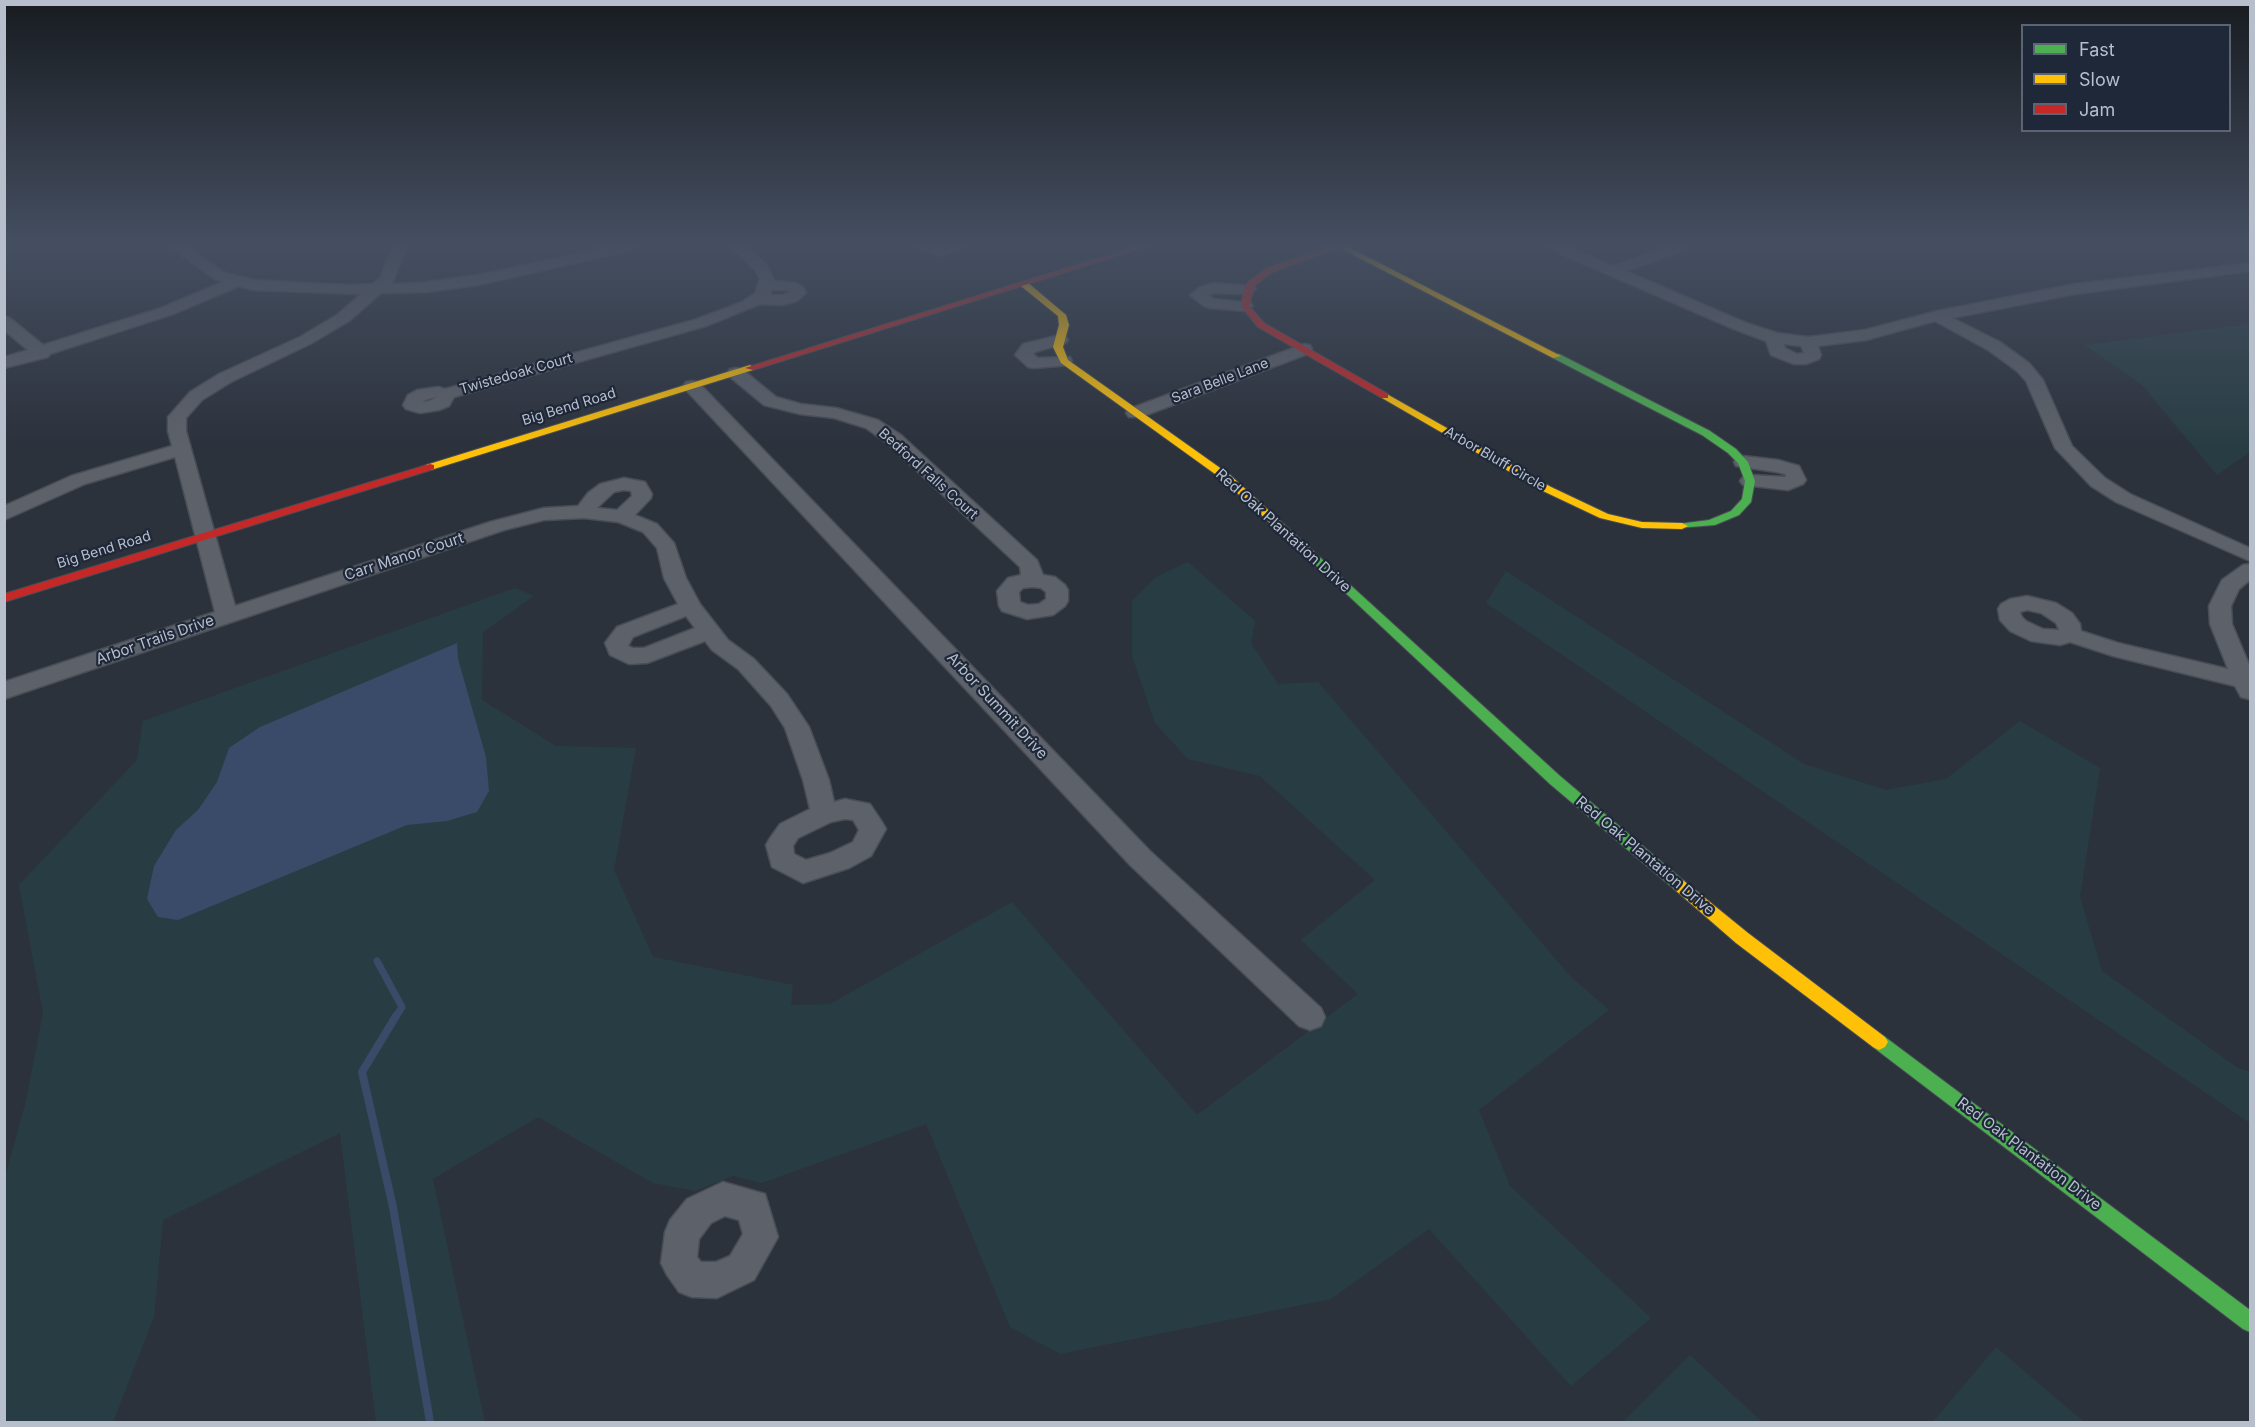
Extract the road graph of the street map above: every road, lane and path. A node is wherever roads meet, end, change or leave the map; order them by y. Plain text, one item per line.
1 (158, 314) edge
2 (349, 314) edge
3 (727, 314) edge
4 (928, 314) edge
5 (1060, 314) edge
6 (1251, 314) edge
7 (1472, 314) edge
8 (1711, 314) edge
9 (1948, 314) edge
10 (1936, 316) junction
11 (4, 321) edge
12 (1060, 340) junction
13 (1304, 349) junction
14 (42, 353) junction
15 (1064, 361) junction
16 (4, 363) edge
17 (736, 373) junction
18 (692, 386) junction
19 (445, 394) dead end
20 (1135, 413) junction
21 (182, 448) junction
22 (1743, 462) junction
23 (1750, 481) junction
24 (584, 512) junction
25 (4, 514) edge
26 (622, 516) junction
27 (204, 536) junction
28 (2250, 555) edge
29 (2250, 570) edge
30 (1034, 580) dead end
31 (4, 598) edge
32 (690, 607) junction
33 (227, 616) junction
34 (709, 632) junction
35 (2067, 634) dead end
36 (2249, 686) edge
37 (4, 691) edge
38 (824, 814) dead end
39 (1310, 1017) dead end
40 (2250, 1322) edge

1 - 14 street
2 - 21 street, Arbor Trails Drive
3 - 19 street, Twistedoak Court
4 - 17 street, Big Bend Road
5 - 12 street
6 - 13 street, Arbor Bluff Circle
7 - 22 street
8 - 10 street
9 - 10 street
10 - 28 street
11 - 14 street
12 - 15 street
12 - 15 street
13 - 20 street, Sara Belle Lane
13 - 23 street, Arbor Bluff Circle
14 - 16 street
15 - 20 street, Red Oak Plantation Drive
17 - 18 street, Big Bend Road
17 - 30 street, Bedford Falls Court
18 - 27 street, Big Bend Road
18 - 39 street, Arbor Summit Drive
20 - 40 street, Red Oak Plantation Drive
21 - 25 street
21 - 27 street, Arbor Trails Drive
22 - 23 street
22 - 23 street
24 - 26 street, Carr Manor Court
24 - 26 street
24 - 33 street, Carr Manor Court
26 - 32 street, Carr Manor Court
27 - 31 street, Big Bend Road
27 - 33 street, Arbor Trails Drive
29 - 36 street
32 - 34 street, Carr Manor Court
32 - 34 street
33 - 37 street, Arbor Trails Drive
34 - 38 street, Carr Manor Court
35 - 36 street

